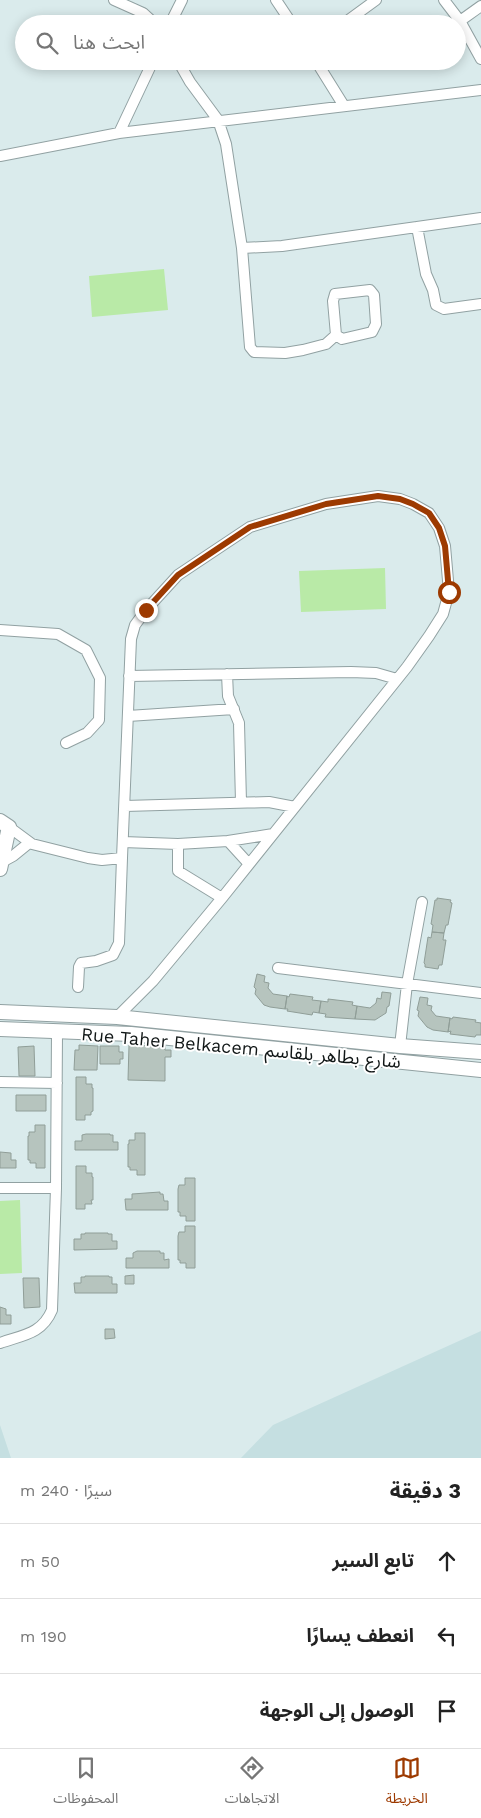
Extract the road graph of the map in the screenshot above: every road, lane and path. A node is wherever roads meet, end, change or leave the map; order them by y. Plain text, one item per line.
1 (114, 0) edge
2 (182, 0) edge
3 (276, 0) edge
4 (376, 0) edge
5 (444, 0) edge
6 (481, 6) edge
7 (145, 15) edge
8 (174, 15) edge
9 (286, 15) edge
10 (355, 15) edge
11 (455, 15) edge
12 (466, 17) edge
13 (466, 32) edge
14 (481, 59) edge
15 (149, 70) edge
16 (183, 70) edge
17 (322, 70) edge
18 (481, 90) edge
19 (344, 106) junction
20 (218, 120) junction
21 (119, 133) junction
22 (0, 156) edge
23 (481, 218) edge
24 (417, 227) junction
25 (242, 248) junction
26 (481, 304) edge
27 (336, 335) junction
28 (0, 630) edge
29 (227, 674) junction
30 (129, 676) junction
31 (397, 679) junction
32 (234, 709) junction
33 (128, 716) junction
34 (66, 743) dead end
35 (241, 802) junction
36 (125, 806) junction
37 (295, 807) junction
38 (4, 824) edge
39 (273, 834) junction
40 (228, 841) junction
41 (123, 842) junction
42 (30, 843) junction
43 (178, 844) junction
44 (122, 858) junction
45 (248, 863) junction
46 (1, 866) edge
47 (222, 898) junction
48 (422, 902) dead end
49 (278, 968) dead end
50 (407, 984) junction
51 (78, 987) dead end
52 (481, 993) edge
53 (0, 1012) edge
54 (117, 1017) junction
55 (0, 1029) edge
56 (57, 1032) junction
57 (400, 1046) junction
58 (481, 1052) edge
59 (481, 1070) edge
60 (0, 1082) edge
61 (57, 1083) junction
62 (0, 1188) edge
63 (56, 1188) junction
64 (0, 1343) edge

1 - 7 street
2 - 8 street
3 - 9 street
4 - 10 street
5 - 11 street
6 - 12 street
13 - 14 street
15 - 21 street
16 - 20 street
17 - 19 street
18 - 19 street
19 - 20 street
20 - 21 street
20 - 25 street
21 - 22 street
23 - 24 street
24 - 25 street
24 - 26 street
25 - 27 street
27 - 27 street
28 - 34 street
29 - 30 street
29 - 31 street
29 - 32 street
30 - 31 street
30 - 33 street
31 - 37 street
32 - 33 street
32 - 35 street
33 - 36 street
35 - 36 street
35 - 37 street
36 - 41 street
37 - 39 street
38 - 42 street
38 - 46 main road
39 - 40 street
39 - 45 street
40 - 43 street
40 - 45 street
41 - 43 street
41 - 44 street
42 - 44 street
42 - 46 street
43 - 47 street
44 - 51 street
45 - 47 street
47 - 54 street
48 - 50 street
49 - 50 street
50 - 52 street
50 - 57 street
53 - 54 main road, Rue Taher Belkacem شارع بطاهر بلقاسم
54 - 57 main road, Rue Taher Belkacem شارع بطاهر بلقاسم
55 - 56 main road, Rue Taher Belkacem شارع بطاهر بلقاسم
56 - 59 main road, Rue Taher Belkacem شارع بطاهر بلقاسم
56 - 61 street
57 - 58 main road, Rue Taher Belkacem شارع بطاهر بلقاسم
60 - 61 street
61 - 63 street
62 - 63 street
63 - 64 street

